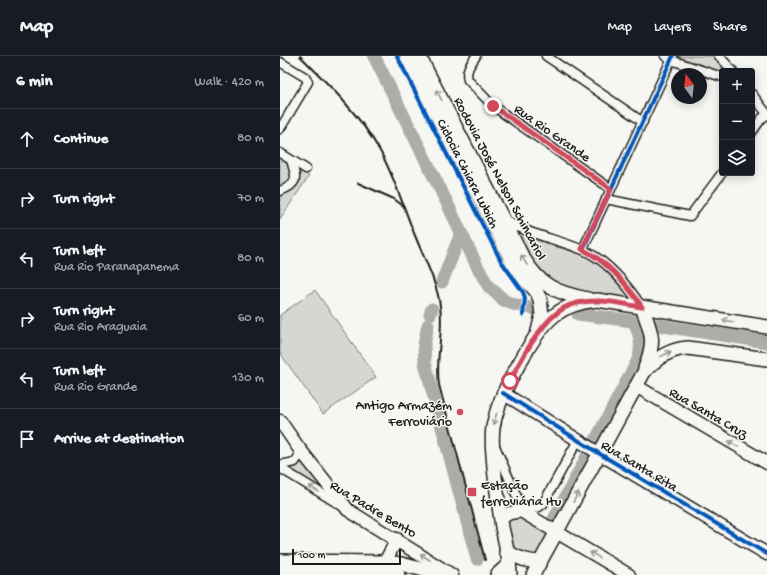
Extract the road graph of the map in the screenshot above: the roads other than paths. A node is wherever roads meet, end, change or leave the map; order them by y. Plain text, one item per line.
1 (407, 56) edge
2 (419, 56) edge
3 (476, 56) edge
4 (546, 56) edge
5 (720, 56) edge
6 (670, 58) edge
7 (280, 62) edge
8 (730, 68) edge
9 (719, 76) edge
10 (755, 98) edge
11 (767, 114) edge
12 (643, 122) junction
13 (755, 128) edge
14 (280, 129) edge
15 (280, 153) edge
16 (291, 160) junction
17 (306, 169) dead end
18 (720, 176) edge
19 (611, 189) junction
20 (280, 191) edge
21 (606, 199) junction
22 (502, 218) junction
23 (582, 249) junction
24 (597, 300) junction
25 (642, 307) junction
26 (767, 327) edge
27 (537, 335) junction
28 (767, 359) edge
29 (644, 372) junction
30 (636, 386) junction
31 (503, 393) junction
32 (280, 421) edge
33 (492, 440) junction
34 (581, 442) junction
35 (298, 447) junction
36 (598, 452) junction
37 (767, 463) edge
38 (280, 465) edge
39 (280, 468) edge
40 (348, 510) junction
41 (524, 510) junction
42 (501, 518) junction
43 (557, 532) junction
44 (397, 539) junction
45 (506, 551) junction
46 (767, 554) edge
47 (280, 561) edge
48 (385, 562) junction
49 (540, 562) junction
50 (509, 569) edge
51 (280, 573) edge
52 (372, 574) edge
53 (398, 575) edge
54 (443, 575) edge
55 (452, 575) edge
56 (497, 575) edge
57 (533, 575) edge
58 (629, 575) edge

1 - 27 main road, Rodovia José Nelson Schincariol
22 -> 2 main road, Rodovia José Nelson Schincariol
3 - 19 street, Rua Rio Grande
4 - 12 street
5 - 8 street
6 - 9 street
6 - 12 street
7 - 14 street
10 - 11 street
11 - 13 street
12 - 19 street
15 - 16 street
16 - 17 street
16 - 20 street
18 - 21 street
19 - 21 street
21 - 23 street
22 - 23 street
24 -> 22 main road, Rodovia José Nelson Schincariol
23 - 25 street
24 - 25 main road, Rodovia José Nelson Schincariol
24 - 27 main road
26 -> 25 main road, Rodovia José Nelson Schincariol
25 - 29 main road
27 - 31 main road
29 -> 28 main road
29 - 30 main road
30 - 36 main road
37 -> 30 street, Rua Santa Cruz
31 -> 33 main road
31 - 34 street, Rua Santa Rita
32 - 35 street
33 - 41 street
33 - 42 main road
34 - 36 street, Rua Santa Rita
34 - 41 street
35 - 38 street
35 - 40 street
43 -> 36 main road
36 - 46 street, Rua Santa Rita
40 -> 39 street, Rua Padre Bento
40 - 44 street, Rua Padre Bento
41 - 42 street
41 - 43 street
42 - 45 main road
43 - 49 main road
58 -> 43 street
44 - 48 street
55 -> 44 street, Rua Padre Bento
45 - 49 main road
45 - 50 main road
47 - 48 main road
48 - 52 street
48 - 54 main road
49 - 57 main road
50 - 56 main road
51 - 52 main road
52 - 53 main road

